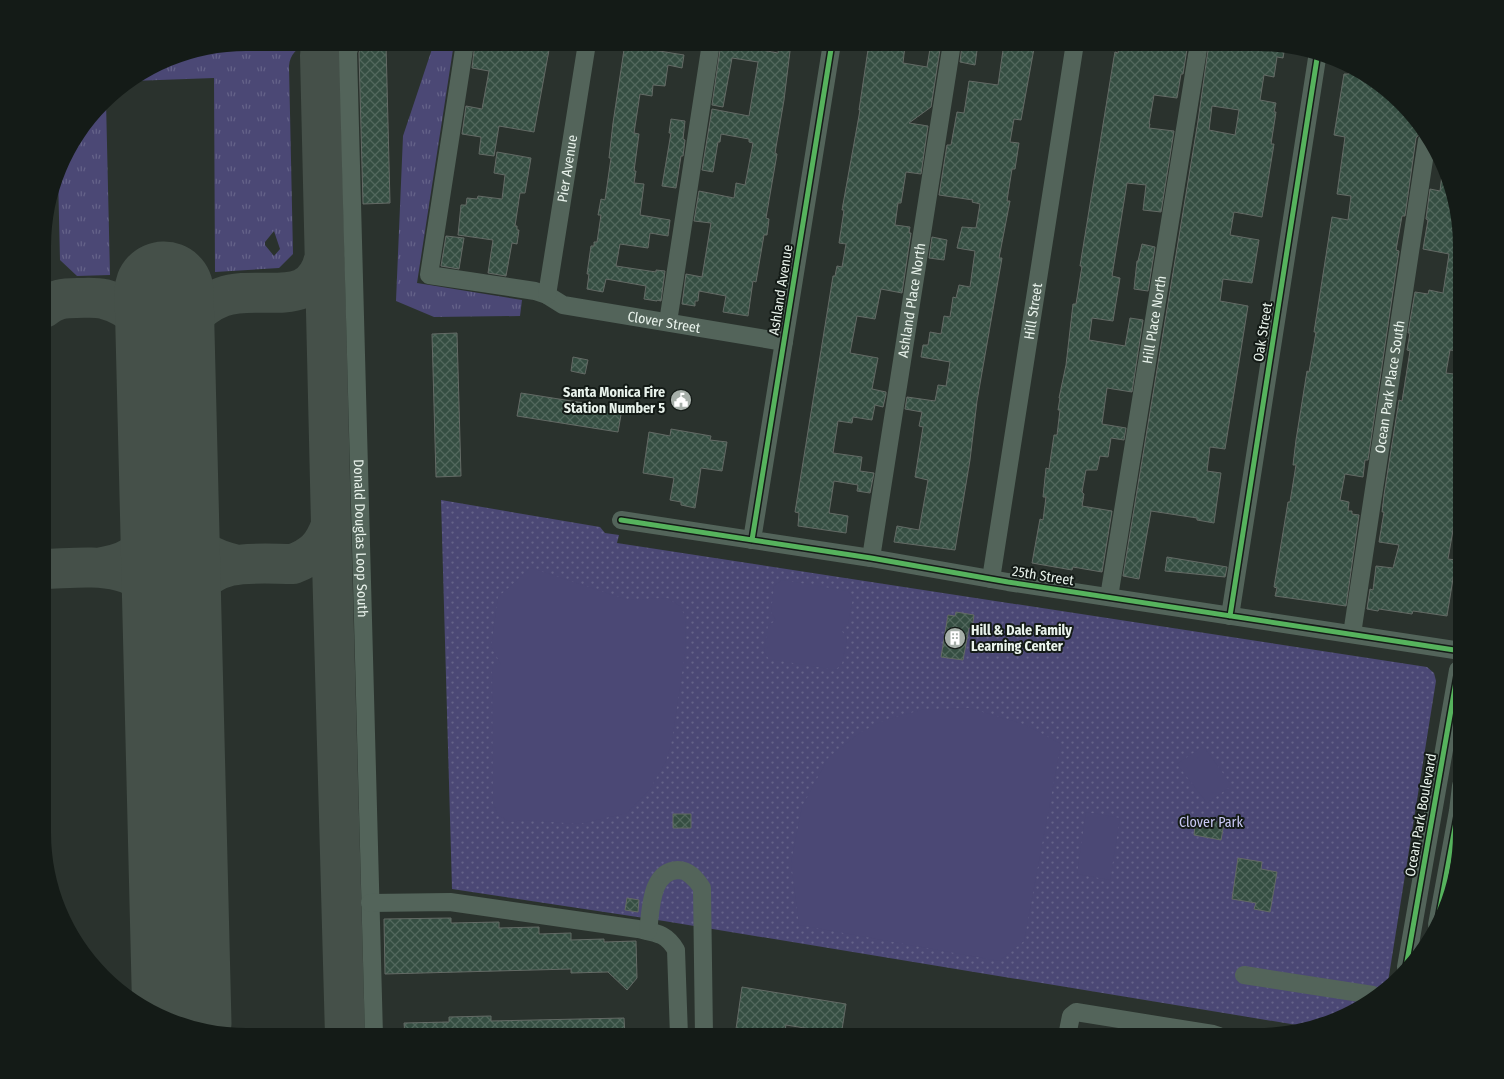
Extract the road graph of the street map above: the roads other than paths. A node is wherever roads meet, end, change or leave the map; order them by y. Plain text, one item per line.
1 (348, 51) edge
2 (464, 51) edge
3 (586, 51) edge
4 (710, 51) edge
5 (831, 51) edge
6 (951, 51) edge
7 (1074, 51) edge
8 (1198, 51) edge
9 (1317, 61) edge
10 (1426, 147) edge
11 (547, 295) junction
12 (668, 322) junction
13 (784, 342) junction
14 (621, 520) dead end
15 (752, 540) junction
16 (872, 558) junction
17 (990, 579) junction
18 (1109, 597) junction
19 (1230, 616) junction
20 (1352, 634) junction
21 (1453, 650) edge
22 (1453, 699) edge
23 (370, 903) junction
24 (643, 931) junction
25 (1408, 956) edge
26 (1244, 975) dead end
27 (1367, 994) edge
28 (374, 1028) edge
29 (679, 1028) edge
30 (704, 1028) edge
31 (1069, 1028) edge
32 (1176, 1028) edge

1 - 23 street, Donald Douglas Loop South
2 - 11 street, Clover Street
3 - 11 street, Pier Avenue
4 - 12 street
5 - 13 street, Ashland Avenue
6 - 16 street, Ashland Place North
7 - 17 street, Hill Street
8 - 18 street, Hill Place North
9 - 19 street, Oak Street
10 - 20 street, Ocean Park Place South
11 - 12 street, Clover Street
12 - 13 street, Clover Street
13 - 15 street, Ashland Avenue
14 - 15 street, 25th Street
15 - 16 street, 25th Street
16 - 17 street, 25th Street
17 - 18 street, 25th Street
18 - 19 street, 25th Street
19 - 20 street, 25th Street
20 - 21 street, 25th Street
22 - 25 street, Ocean Park Boulevard
23 - 24 street
23 - 28 street, Donald Douglas Loop South
24 - 29 street
24 - 30 street
26 - 27 street
31 - 32 street

